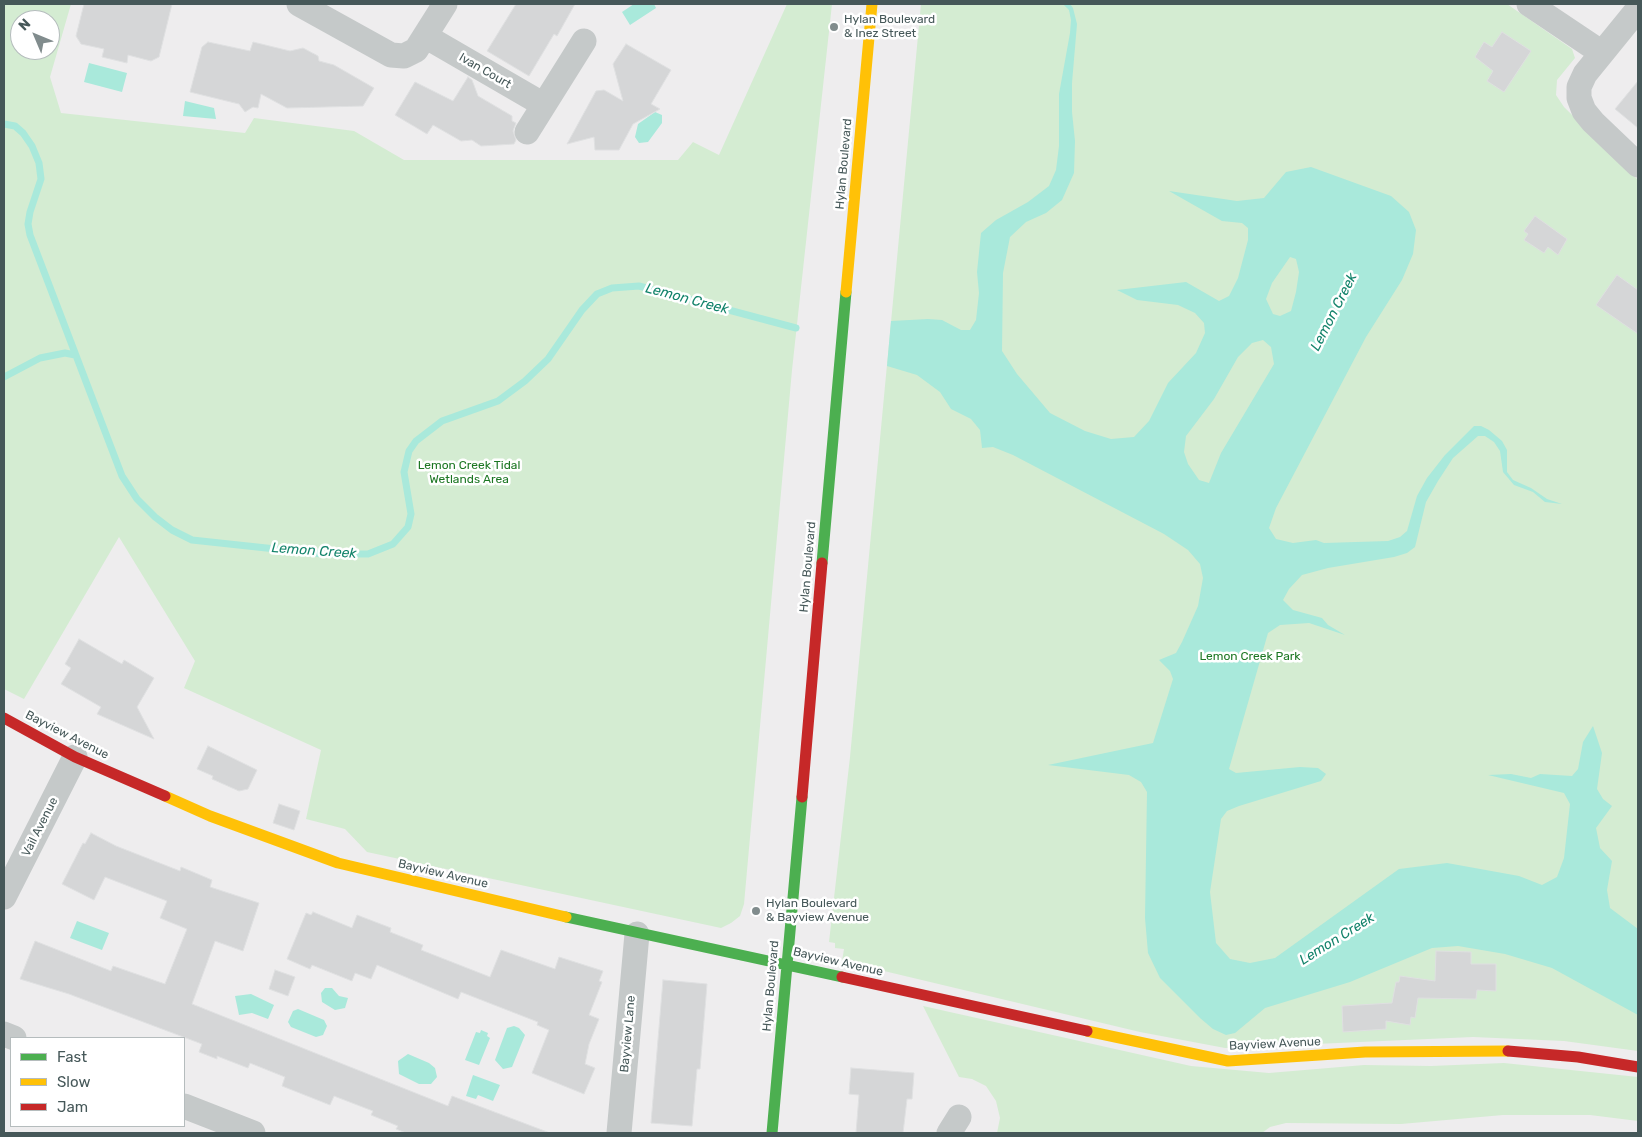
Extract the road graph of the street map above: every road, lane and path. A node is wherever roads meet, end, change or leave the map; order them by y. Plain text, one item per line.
1 (299, 4) edge
2 (445, 4) edge
3 (872, 4) edge
4 (1529, 4) edge
5 (1638, 9) edge
6 (426, 36) junction
7 (584, 41) dead end
8 (1602, 53) junction
9 (544, 105) junction
10 (527, 132) dead end
11 (1638, 165) edge
12 (4, 718) edge
13 (76, 757) junction
14 (4, 897) edge
15 (637, 934) junction
16 (786, 965) junction
17 (1638, 1067) edge
18 (185, 1106) edge
19 (253, 1133) edge
20 (619, 1133) edge
21 (772, 1133) edge

1 - 6 street
2 - 6 street
3 - 16 street, Hylan Boulevard
4 - 8 street
5 - 8 street
6 - 9 street, Ivan Court
7 - 9 street
8 - 11 street
9 - 10 street
12 - 13 street, Bayview Avenue
13 - 14 street, Vail Avenue
13 - 15 street, Bayview Avenue
15 - 16 street, Bayview Avenue
15 - 20 street, Bayview Lane
16 - 17 street, Bayview Avenue
16 - 21 street, Hylan Boulevard
18 - 19 street

